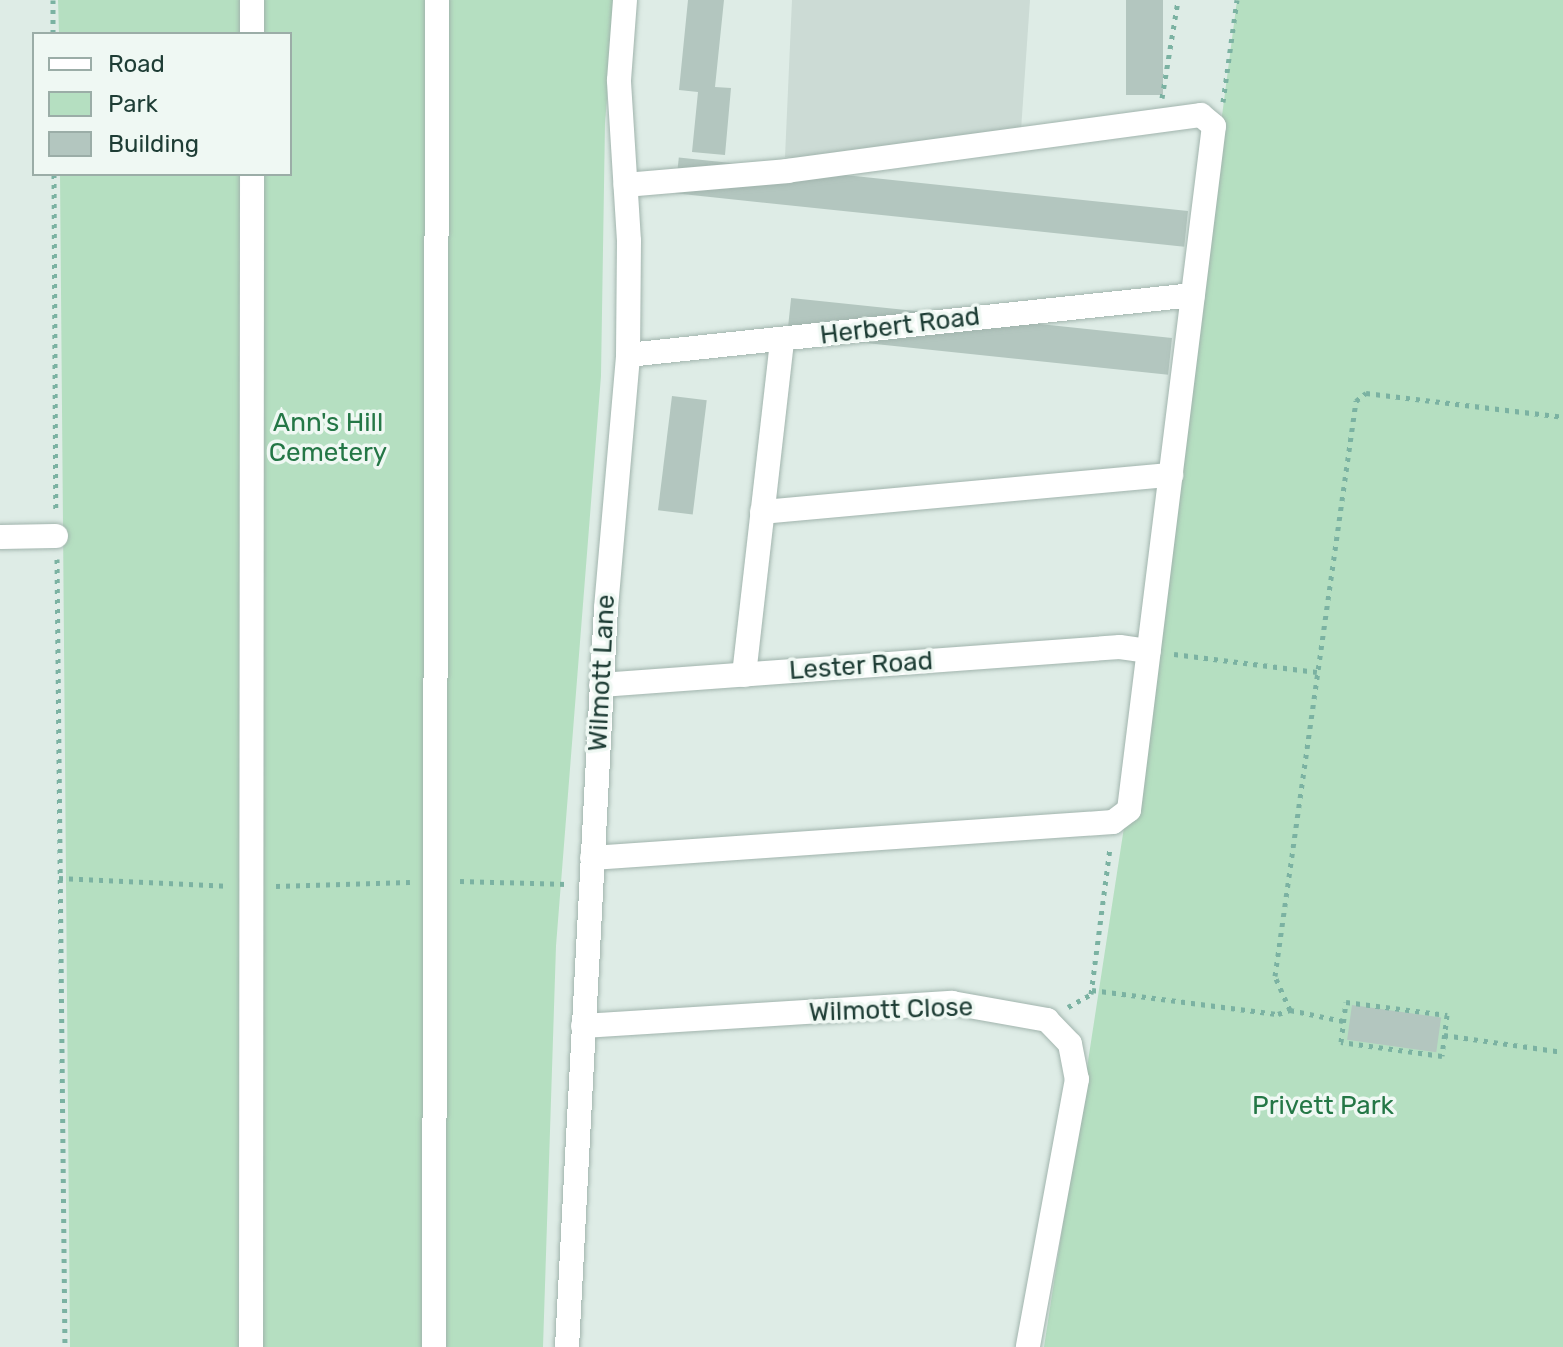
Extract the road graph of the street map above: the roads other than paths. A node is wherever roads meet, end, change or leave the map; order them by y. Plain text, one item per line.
1 (252, 0) edge
2 (437, 0) edge
3 (625, 0) edge
4 (252, 32) edge
5 (252, 176) edge
6 (626, 185) junction
7 (1182, 294) junction
8 (782, 340) junction
9 (628, 355) junction
10 (1171, 475) junction
11 (762, 512) junction
12 (56, 536) road end
13 (0, 537) edge
14 (1149, 651) junction
15 (744, 675) junction
16 (601, 685) junction
17 (592, 858) junction
18 (583, 1026) junction
19 (251, 1347) edge
20 (434, 1347) edge
21 (567, 1347) edge
22 (1028, 1347) edge

1 - 4 street
2 - 20 street
3 - 6 street, Wilmott Lane
5 - 19 street
6 - 7 street
6 - 9 street, Wilmott Lane
7 - 8 street, Herbert Road
7 - 10 street
8 - 9 street, Herbert Road
8 - 11 street
9 - 16 street, Wilmott Lane
10 - 11 street
10 - 14 street
11 - 15 street
12 - 13 street
14 - 15 street, Lester Road
14 - 17 street
15 - 16 street, Lester Road
16 - 17 street, Wilmott Lane
17 - 18 street, Wilmott Lane
18 - 21 street, Wilmott Lane
18 - 22 street, Wilmott Close

